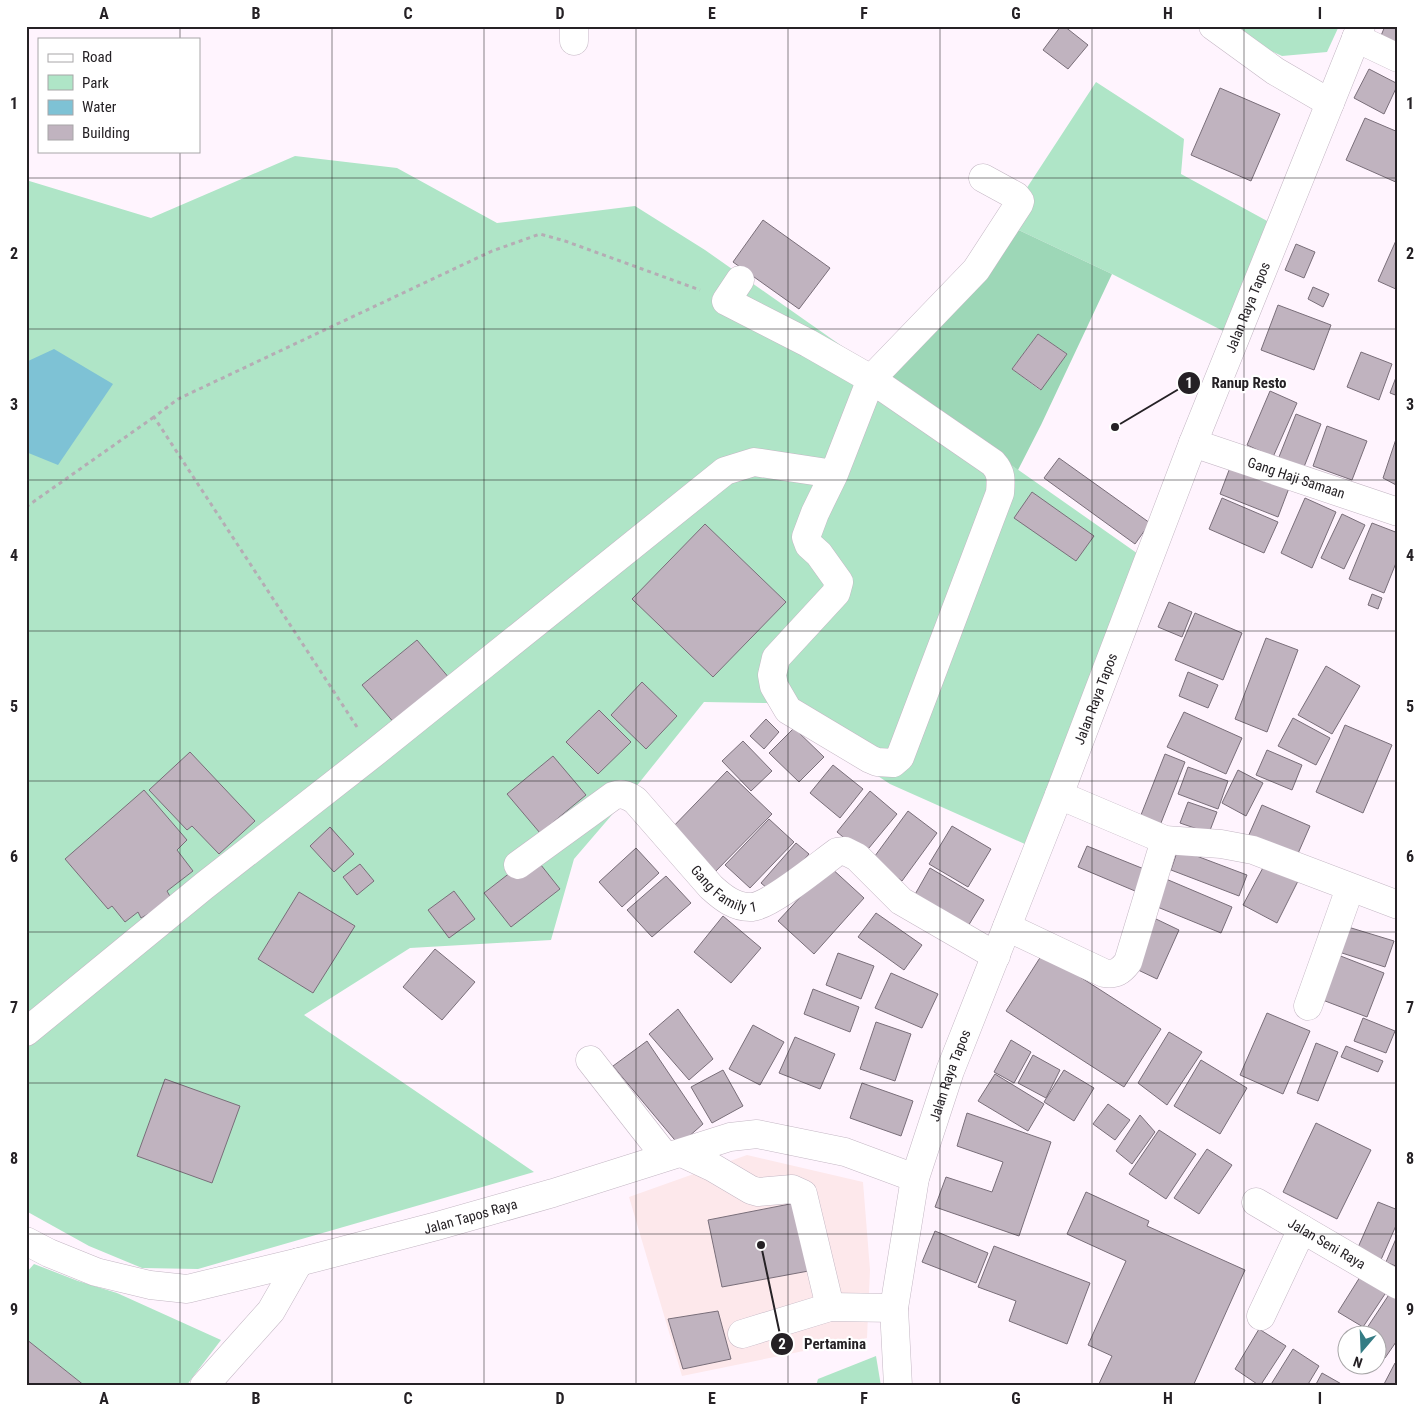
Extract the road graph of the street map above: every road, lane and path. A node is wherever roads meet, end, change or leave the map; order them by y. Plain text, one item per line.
1 (1213, 26) edge
2 (1358, 32) edge
3 (1398, 58) edge
4 (1330, 103) junction
5 (983, 178) dead end
6 (733, 291) joint
7 (870, 380) junction
8 (154, 417) junction
9 (1193, 443) junction
10 (834, 474) junction
11 (26, 507) edge
12 (1398, 512) edge
13 (374, 753) junction
14 (1059, 795) junction
15 (1165, 840) junction
16 (518, 865) dead end
17 (1350, 888) junction
18 (1398, 905) edge
19 (1007, 927) junction
20 (996, 956) junction
21 (1308, 1006) dead end
22 (26, 1032) edge
23 (590, 1060) dead end
24 (674, 1155) junction
25 (915, 1178) junction
26 (1256, 1202) dead end
27 (1302, 1229) junction
28 (26, 1241) edge
29 (298, 1262) junction
30 (1398, 1285) edge
31 (830, 1307) junction
32 (894, 1308) junction
33 (1261, 1316) dead end
34 (742, 1334) dead end
35 (204, 1386) edge
36 (898, 1386) edge

1 - 4 street
2 - 3 street
2 - 4 street, Jalan Raya Tapos
4 - 9 street, Jalan Raya Tapos
5 - 7 street
6 - 7 street
6 - 8 path
7 - 10 street
7 - 10 street
8 - 11 path
8 - 13 path
9 - 12 street, Gang Haji Samaan
9 - 14 street, Jalan Raya Tapos
10 - 13 street
13 - 22 street
14 - 15 street
14 - 19 street, Jalan Raya Tapos
15 - 17 street
15 - 19 street
16 - 20 street, Gang Family 1
17 - 18 street
17 - 21 street
19 - 20 street, Jalan Raya Tapos
20 - 25 street, Jalan Raya Tapos
23 - 24 street
24 - 25 street, Jalan Tapos Raya
24 - 29 street, Jalan Tapos Raya
24 - 31 street
25 - 32 street, Jalan Raya Tapos
26 - 27 street, Jalan Seni Raya
27 - 30 street, Jalan Seni Raya
27 - 33 street
28 - 29 street, Jalan Tapos Raya
29 - 35 street
31 - 32 street
31 - 34 street
32 - 36 street, Jalan Raya Tapos

